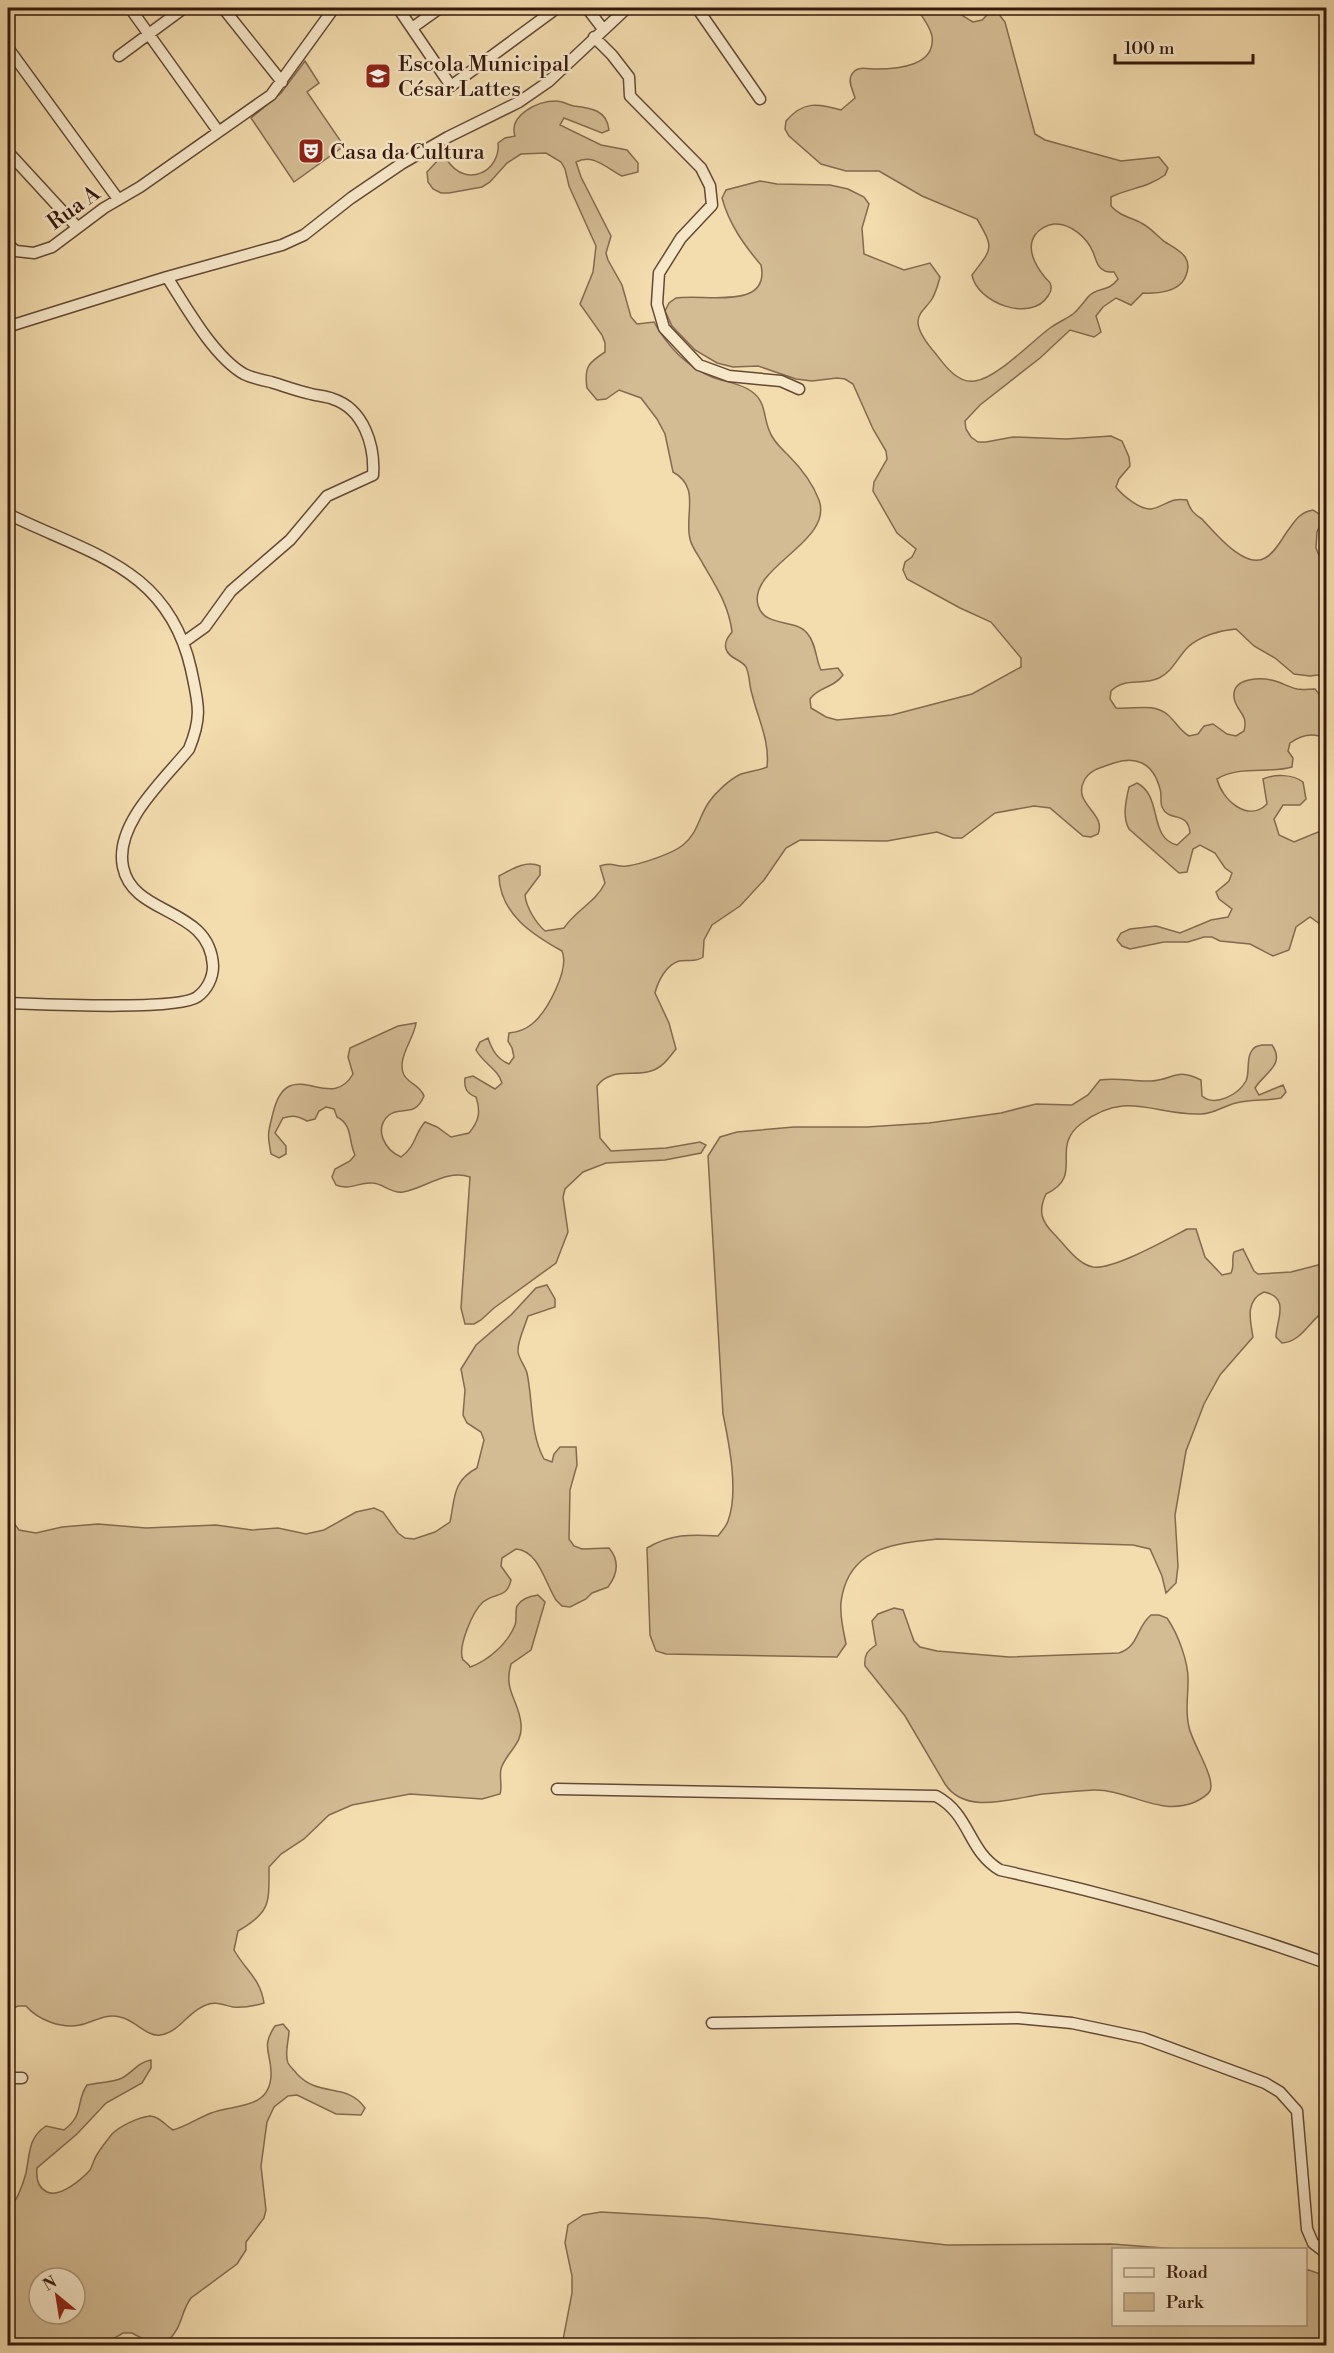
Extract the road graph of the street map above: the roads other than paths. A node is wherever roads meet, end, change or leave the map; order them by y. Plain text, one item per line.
1 (130, 8) edge
2 (184, 8) edge
3 (223, 8) edge
4 (334, 8) edge
5 (398, 8) edge
6 (440, 8) edge
7 (557, 8) edge
8 (587, 8) edge
9 (627, 8) edge
10 (697, 8) edge
11 (412, 28) junction
12 (603, 29) junction
13 (148, 32) junction
14 (594, 37) junction
15 (8, 48) edge
16 (119, 56) dead end
17 (282, 82) junction
18 (760, 99) dead end
19 (218, 132) junction
20 (8, 152) edge
21 (118, 199) junction
22 (77, 227) junction
23 (12, 248) edge
24 (167, 277) junction
25 (8, 326) edge
26 (799, 389) dead end
27 (8, 514) edge
28 (184, 642) junction
29 (8, 1003) edge
30 (557, 1789) dead end
31 (1326, 1963) edge
32 (712, 2023) dead end
33 (8, 2078) edge
34 (22, 2078) dead end
35 (1326, 2253) edge

1 - 13 street
2 - 13 street
3 - 17 street
4 - 17 street, Rua A
5 - 11 street
6 - 11 street
7 - 11 street
8 - 12 street
9 - 12 street
10 - 18 street
12 - 14 street
13 - 16 street
13 - 19 street
14 - 24 street
14 - 26 street
15 - 21 street
17 - 19 street, Rua A
19 - 21 street, Rua A
20 - 22 street
21 - 22 street, Rua A
22 - 23 street, Rua A
24 - 25 street
24 - 28 street
27 - 28 street
28 - 29 street
30 - 31 street
32 - 35 street
33 - 34 street

